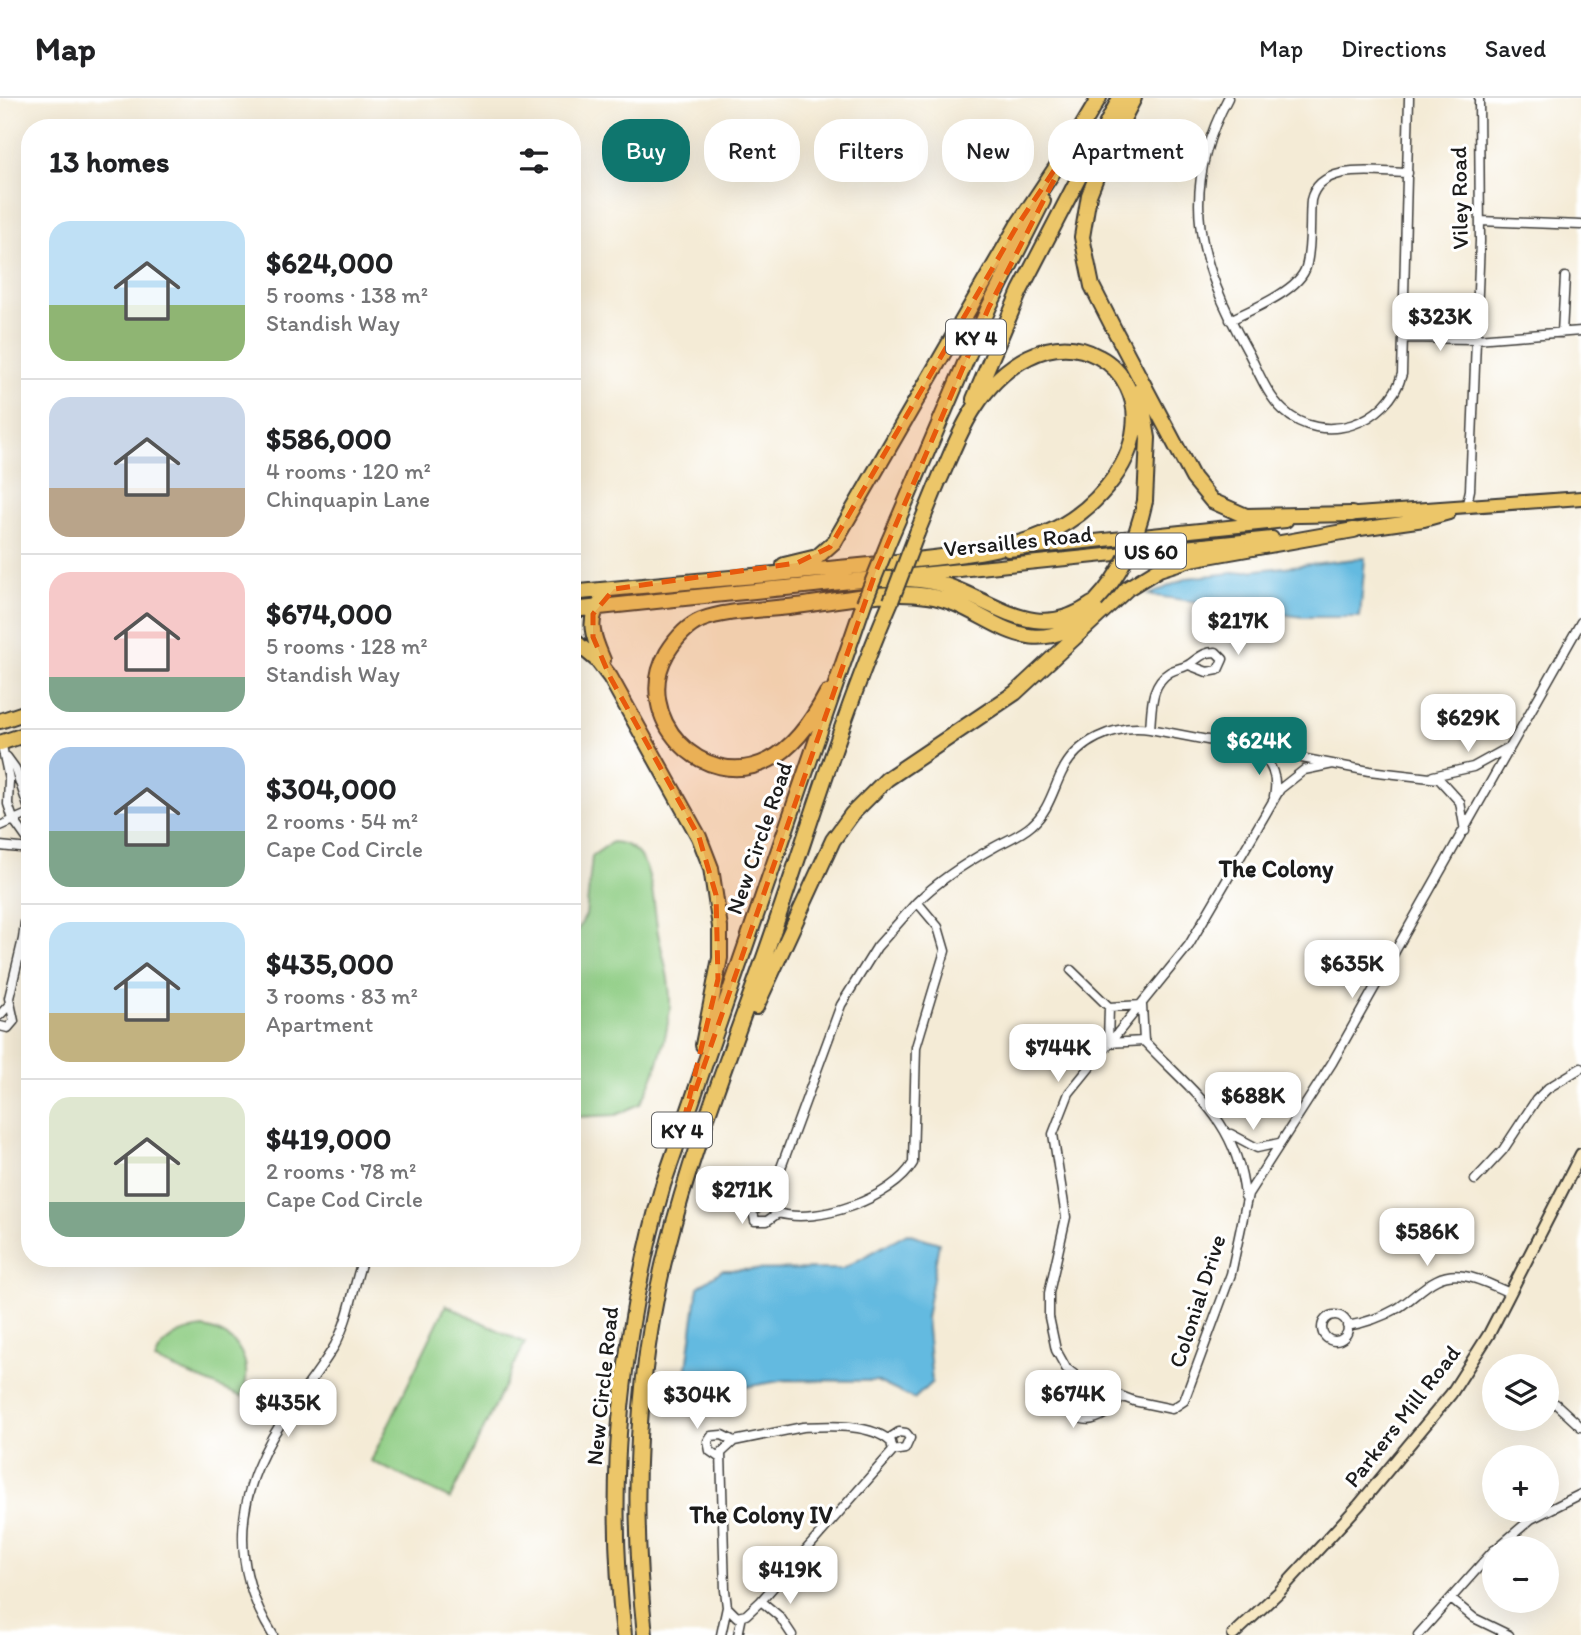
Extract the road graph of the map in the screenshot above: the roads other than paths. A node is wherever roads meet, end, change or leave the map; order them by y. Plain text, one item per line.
1 (1099, 98) edge
2 (1121, 98) edge
3 (1134, 98) edge
4 (1228, 98) edge
5 (1409, 98) edge
6 (1479, 98) edge
7 (1087, 119) edge
8 (1408, 173) junction
9 (1048, 180) edge
10 (1053, 182) edge
11 (1480, 221) junction
12 (1581, 225) edge
13 (1565, 277) dead end
14 (1230, 320) junction
15 (1581, 331) edge
16 (1562, 333) junction
17 (1405, 338) junction
18 (1476, 339) junction
19 (1129, 356) junction
20 (940, 479) junction
21 (1581, 498) edge
22 (1466, 508) junction
23 (1352, 514) junction
24 (1354, 530) junction
25 (942, 557) junction
26 (886, 578) junction
27 (649, 586) junction
28 (614, 589) junction
29 (581, 592) edge
30 (1116, 599) junction
31 (597, 607) junction
32 (581, 609) edge
33 (1581, 622) edge
34 (851, 644) junction
35 (581, 646) edge
36 (1189, 665) dead end
37 (610, 677) junction
38 (21, 714) edge
39 (0, 721) edge
40 (1150, 729) junction
41 (21, 737) edge
42 (1516, 742) junction
43 (2, 745) edge
44 (1256, 750) junction
45 (1333, 764) junction
46 (1425, 777) junction
47 (21, 786) edge
48 (1271, 802) junction
49 (21, 816) edge
50 (13, 819) junction
51 (0, 826) edge
52 (21, 830) edge
53 (1465, 831) junction
54 (0, 846) edge
55 (21, 848) edge
56 (917, 902) junction
57 (21, 948) edge
58 (1071, 970) dead end
59 (9, 1005) junction
60 (1142, 1005) junction
61 (1109, 1007) junction
62 (0, 1015) edge
63 (0, 1026) edge
64 (1144, 1041) junction
65 (1108, 1043) junction
66 (1581, 1068) edge
67 (716, 1095) junction
68 (681, 1132) junction
69 (1228, 1132) junction
70 (1279, 1143) junction
71 (1581, 1154) edge
72 (1475, 1180) dead end
73 (1245, 1199) junction
74 (771, 1200) junction
75 (778, 1213) junction
76 (360, 1267) edge
77 (1510, 1293) junction
78 (1348, 1325) dead end
79 (1072, 1374) junction
80 (1122, 1397) junction
81 (1559, 1407) edge
82 (1581, 1427) edge
83 (888, 1439) junction
84 (734, 1441) junction
85 (893, 1451) junction
86 (720, 1458) junction
87 (1581, 1494) edge
88 (1511, 1536) edge
89 (1482, 1565) edge
90 (1451, 1600) junction
91 (761, 1601) junction
92 (727, 1607) junction
93 (742, 1616) junction
94 (273, 1635) edge
95 (624, 1635) edge
96 (645, 1635) edge
97 (721, 1635) edge
98 (738, 1635) edge
99 (792, 1635) edge
100 (1233, 1635) edge
101 (1418, 1635) edge
102 (1509, 1635) edge

1 - 7 highway, New Circle Road / KY 4
2 - 20 highway, New Circle Road / KY 4
3 - 19 highway
4 - 14 street
5 - 8 street
6 - 11 street, Viley Road
8 - 14 street
8 - 17 street
9 - 27 highway
10 - 34 highway, New Circle Road / KY 4, bridge
11 - 12 street
11 - 18 street, Viley Road
13 - 16 street
14 - 17 street
15 - 16 street
16 - 18 street
17 - 18 street
18 - 22 street, Viley Road
19 - 23 highway
19 - 26 highway, bridge
20 - 25 highway
20 - 67 highway, New Circle Road / KY 4, bridge
21 - 22 main road, Versailles Road / US 60
22 - 23 main road, Versailles Road / US 60
22 - 24 main road, Versailles Road / US 60
23 - 25 main road, Versailles Road / US 60
24 - 26 main road, Versailles Road / US 60
24 - 30 highway
25 - 27 highway, Versailles Road / US 60
26 - 31 highway, Versailles Road / US 60
27 - 28 highway, Versailles Road / US 60
28 - 29 highway, Versailles Road / US 60
28 - 31 highway
30 - 34 highway
30 - 67 highway
31 - 32 highway, Versailles Road / US 60
31 - 37 highway
33 - 42 street, Colonial Drive
34 - 68 highway, New Circle Road / KY 4
35 - 37 highway
36 - 40 street
37 - 68 highway
38 - 39 highway
40 - 44 street
40 - 56 street
41 - 43 highway
42 - 46 street
42 - 53 street, Colonial Drive
43 - 47 street
43 - 50 street
44 - 45 street
44 - 48 street
45 - 46 street
45 - 48 street
46 - 53 street
48 - 60 street
49 - 50 street
50 - 51 street
50 - 52 street
53 - 70 street, Colonial Drive
54 - 55 street
56 - 74 street
56 - 75 street
57 - 59 street
58 - 61 street
59 - 62 street
59 - 63 street
60 - 61 street
60 - 64 street
60 - 65 street
61 - 65 street
64 - 65 street
64 - 69 street
65 - 79 street
66 - 72 street
67 - 96 highway, New Circle Road / KY 4
68 - 95 highway, New Circle Road / KY 4
69 - 70 street
69 - 73 street
70 - 73 street, Colonial Drive
71 - 77 main road, Parkers Mill Road
73 - 80 street, Colonial Drive
74 - 75 street
74 - 75 street
76 - 94 street
77 - 78 street
77 - 100 main road, Parkers Mill Road
79 - 80 street
79 - 80 street
81 - 82 street
83 - 84 street
83 - 85 street
83 - 85 street
84 - 86 street
84 - 86 street
85 - 91 street
86 - 92 street
87 - 88 street
89 - 90 street
90 - 101 street
90 - 102 street
91 - 93 street
91 - 99 street
92 - 93 street
92 - 97 street
93 - 98 street

